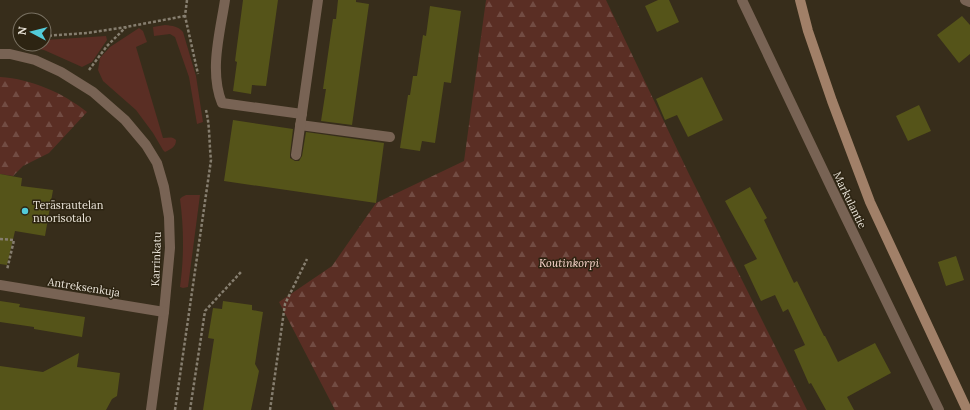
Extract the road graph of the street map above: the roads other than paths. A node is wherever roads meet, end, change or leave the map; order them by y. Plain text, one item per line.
1 (225, 0) edge
2 (318, 0) edge
3 (742, 0) edge
4 (800, 0) edge
5 (965, 0) edge
6 (970, 2) edge
7 (0, 54) edge
8 (302, 114) junction
9 (300, 125) junction
10 (390, 137) dead end
11 (296, 155) dead end
12 (1, 285) edge
13 (164, 312) junction
14 (151, 410) edge
15 (940, 410) edge
16 (967, 410) edge

1 - 8 street
2 - 8 street
3 - 15 street, Markulantie
4 - 16 main road, Markulantie
5 - 6 street
7 - 13 street, Karrinkatu
8 - 9 street
9 - 10 street
9 - 11 street
12 - 13 street, Antreksenkuja
13 - 14 street, Karrinkatu

